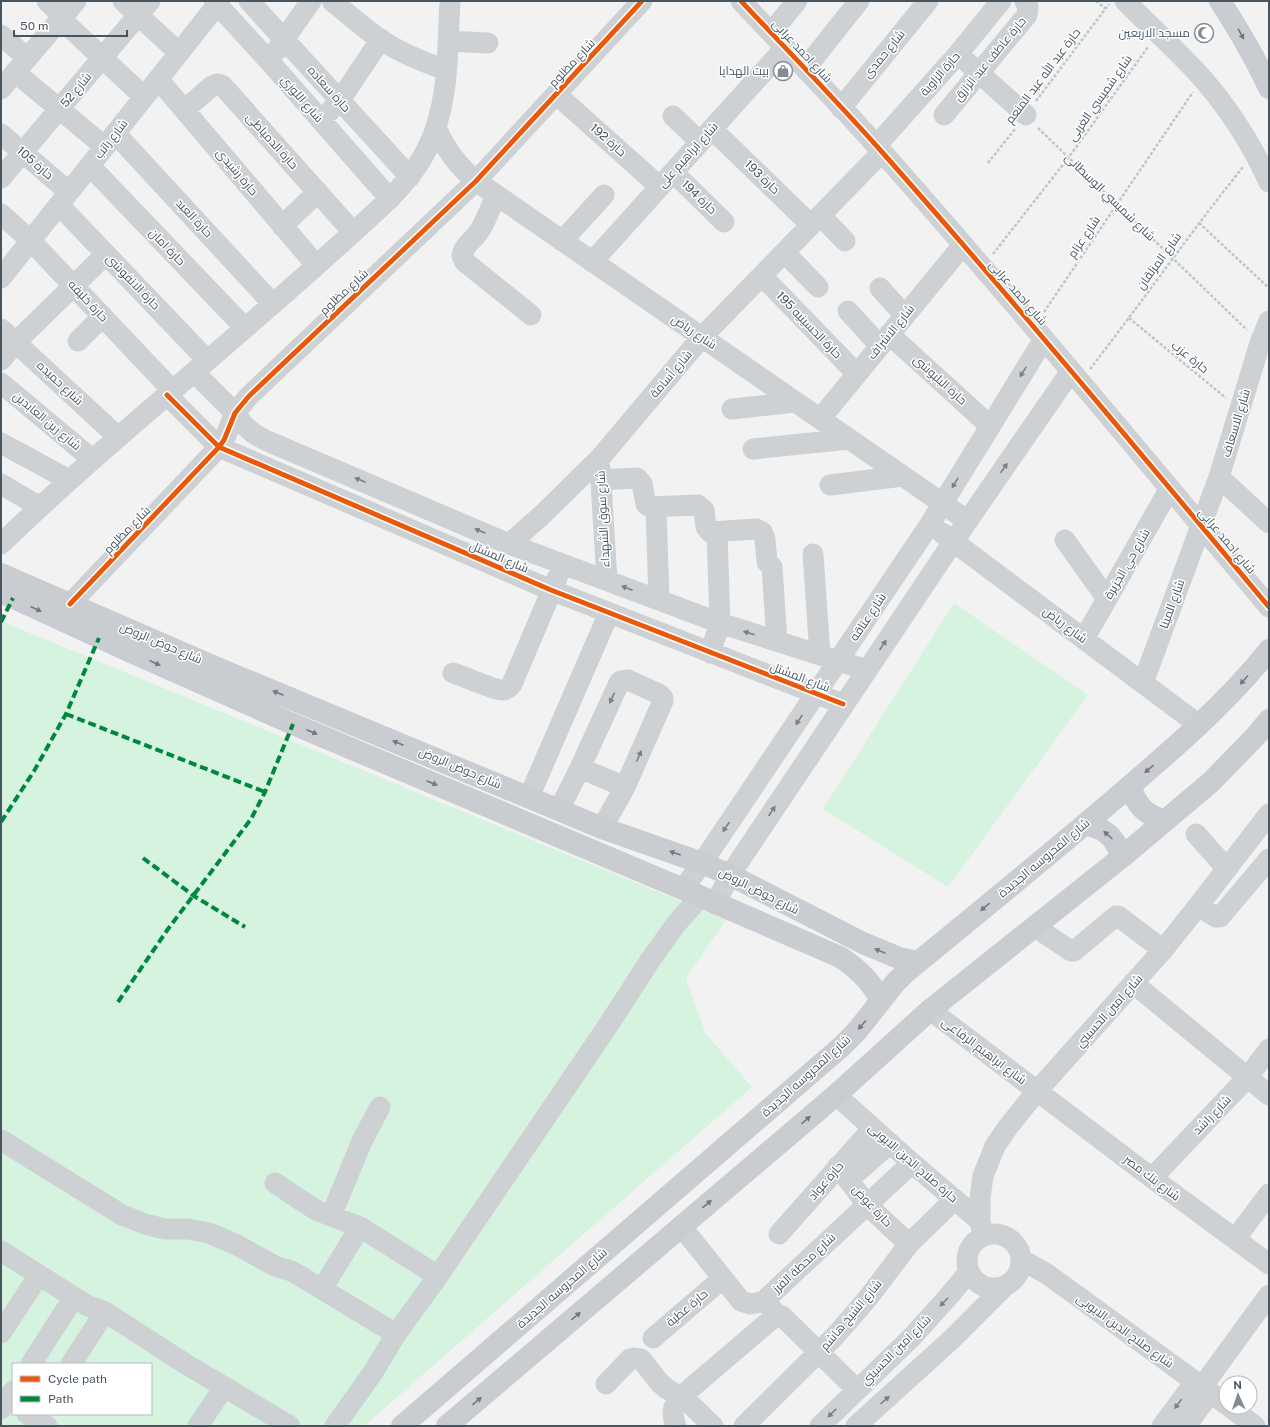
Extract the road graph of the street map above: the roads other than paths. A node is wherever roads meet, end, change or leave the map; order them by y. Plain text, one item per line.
1 (47, 1) edge
2 (123, 1) edge
3 (249, 1) edge
4 (311, 1) edge
5 (332, 1) edge
6 (642, 1) edge
7 (741, 1) edge
8 (797, 1) edge
9 (859, 1) edge
10 (928, 1) edge
11 (1000, 1) edge
12 (1025, 1) edge
13 (1125, 1) edge
14 (1220, 1) edge
15 (217, 2) edge
16 (449, 2) edge
17 (144, 8) edge
18 (67, 12) edge
19 (771, 33) junction
20 (1, 35) edge
21 (380, 39) junction
22 (284, 40) junction
23 (448, 41) junction
24 (488, 43) dead end
25 (785, 48) junction
26 (179, 53) junction
27 (958, 54) junction
28 (102, 58) junction
29 (269, 61) junction
30 (21, 65) junction
31 (805, 69) junction
32 (446, 70) junction
33 (979, 73) junction
34 (158, 79) junction
35 (1269, 88) edge
36 (1, 89) edge
37 (556, 94) junction
38 (144, 97) junction
39 (340, 100) junction
40 (841, 108) junction
41 (59, 109) junction
42 (184, 110) junction
43 (944, 115) dead end
44 (1026, 115) road end
45 (673, 116) dead end
46 (322, 121) junction
47 (436, 128) junction
48 (1, 134) edge
49 (706, 136) junction
50 (110, 140) junction
51 (879, 149) junction
52 (22, 153) junction
53 (90, 166) junction
54 (410, 177) junction
55 (1, 178) edge
56 (667, 179) junction
57 (476, 182) junction
58 (1269, 182) edge
59 (318, 192) junction
60 (604, 195) dead end
61 (496, 196) junction
62 (64, 198) junction
63 (390, 199) junction
64 (1, 214) edge
65 (816, 220) junction
66 (724, 222) dead end
67 (282, 226) junction
68 (353, 232) junction
69 (31, 240) junction
70 (562, 241) junction
71 (845, 241) dead end
72 (963, 245) junction
73 (785, 253) junction
74 (106, 254) junction
75 (592, 262) junction
76 (316, 265) junction
77 (762, 276) junction
78 (1, 278) edge
79 (74, 286) junction
80 (818, 287) dead end
81 (880, 288) dead end
82 (273, 304) junction
83 (848, 311) dead end
84 (531, 315) dead end
85 (905, 316) junction
86 (102, 317) junction
87 (1269, 321) edge
88 (245, 328) junction
89 (1, 329) edge
90 (1039, 333) junction
91 (701, 338) junction
92 (885, 340) junction
93 (78, 341) dead end
94 (16, 342) junction
95 (1, 360) edge
96 (201, 366) junction
97 (857, 374) junction
98 (1075, 376) junction
99 (1, 384) edge
100 (170, 393) junction
101 (795, 402) junction
102 (732, 409) dead end
103 (235, 413) junction
104 (820, 419) junction
105 (990, 426) junction
106 (118, 437) junction
107 (849, 439) junction
108 (1, 443) edge
109 (219, 447) junction
110 (753, 449) dead end
111 (600, 458) junction
112 (92, 460) junction
113 (903, 476) junction
114 (1219, 477) junction
115 (69, 480) junction
116 (601, 480) junction
117 (1, 484) edge
118 (830, 485) dead end
119 (1170, 488) junction
120 (943, 503) junction
121 (40, 507) junction
122 (656, 507) junction
123 (968, 520) junction
124 (1269, 523) edge
125 (930, 524) junction
126 (1200, 525) junction
127 (5, 533) edge
128 (717, 533) junction
129 (1065, 540) dead end
130 (953, 542) junction
131 (510, 544) junction
132 (813, 554) dead end
133 (564, 564) junction
134 (1, 574) edge
135 (607, 580) junction
136 (551, 590) junction
137 (1, 592) edge
138 (1107, 599) junction
139 (659, 600) junction
140 (70, 604) junction
141 (1269, 607) edge
142 (609, 613) junction
143 (720, 623) junction
144 (1084, 639) junction
145 (777, 642) junction
146 (136, 643) junction
147 (1269, 650) edge
148 (710, 653) junction
149 (830, 658) junction
150 (866, 670) junction
151 (453, 673) dead end
152 (211, 676) junction
153 (1143, 684) junction
154 (816, 694) junction
155 (843, 704) junction
156 (1269, 720) edge
157 (1199, 725) junction
158 (580, 768) junction
159 (1130, 786) junction
160 (625, 787) junction
161 (529, 797) junction
162 (559, 810) junction
163 (1269, 814) edge
164 (1165, 820) junction
165 (1085, 824) junction
166 (602, 828) junction
167 (1196, 834) dead end
168 (1122, 857) junction
169 (1269, 859) edge
170 (702, 863) junction
171 (1227, 869) junction
172 (730, 875) junction
173 (699, 896) junction
174 (1198, 906) junction
175 (1035, 926) junction
176 (1162, 950) junction
177 (918, 962) junction
178 (1133, 983) junction
179 (881, 1001) junction
180 (930, 1010) junction
181 (1269, 1049) edge
182 (831, 1056) junction
183 (855, 1077) junction
184 (1247, 1078) junction
185 (1037, 1091) junction
186 (836, 1095) junction
187 (1269, 1095) edge
188 (380, 1107) dead end
189 (873, 1128) junction
190 (1, 1140) edge
191 (890, 1143) junction
192 (912, 1163) junction
193 (843, 1173) junction
194 (1152, 1178) junction
195 (275, 1182) dead end
196 (1269, 1194) edge
197 (954, 1200) junction
198 (867, 1205) junction
199 (332, 1216) junction
200 (681, 1226) junction
201 (360, 1227) junction
202 (982, 1228) junction
203 (779, 1234) dead end
204 (1235, 1239) junction
205 (909, 1244) junction
206 (1, 1251) edge
207 (1022, 1260) junction
208 (1269, 1264) edge
209 (969, 1272) junction
210 (39, 1275) junction
211 (438, 1276) junction
212 (722, 1279) junction
213 (1005, 1286) junction
214 (322, 1289) junction
215 (1269, 1295) edge
216 (74, 1298) junction
217 (770, 1307) junction
218 (106, 1312) junction
219 (1, 1333) edge
220 (396, 1334) junction
221 (653, 1338) dead end
222 (819, 1353) junction
223 (31, 1363) edge
224 (72, 1363) edge
225 (606, 1384) dead end
226 (224, 1387) junction
227 (856, 1390) junction
228 (1208, 1391) edge
229 (680, 1396) junction
230 (1241, 1415) edge
231 (198, 1426) edge
232 (290, 1426) edge
233 (335, 1426) edge
234 (402, 1426) edge
235 (447, 1426) edge
236 (676, 1426) edge
237 (713, 1426) edge
238 (744, 1426) edge
239 (820, 1426) edge
240 (856, 1426) edge
241 (1162, 1426) edge
242 (1186, 1426) edge
243 (1255, 1426) edge

1 - 18 street
2 - 17 street
3 - 22 street, حارة سعاده
4 - 22 street
5 - 21 street
6 - 37 street, شارع مظلوم
7 - 19 street, شارع احمد عرابى
8 - 19 street
9 - 31 street
10 - 40 street, شارع حمدى
11 - 27 street, حارة الزاوية
12 - 33 street, حارة عاطف عبد الرازق
13 - 58 street
14 -> 35 main road
15 - 26 street, شارع راتب
15 - 29 street, شارع اللوزي
16 - 23 street
17 - 26 street
17 - 28 street, شارع 52
18 - 28 street
18 - 30 street
19 - 25 street, شارع احمد عرابى
20 - 30 street, حارة العبد
21 - 32 street
21 - 39 street
22 - 29 street
22 - 39 street, حارة سعاده
23 - 24 street
23 - 32 street
25 - 31 street, شارع احمد عرابى
25 - 49 street, شارع ابراهيم على
26 - 34 street, شارع راتب
27 - 33 street
27 - 51 street, حارة الزاوية
28 - 38 street
28 - 41 street, شارع 52
29 - 46 street, شارع اللوزي
30 - 36 street
30 - 41 street, حارة العبد
31 - 40 street, شارع احمد عرابى
32 - 47 street
33 - 43 street, حارة عاطف عبد الرازق
33 - 44 street
34 - 38 street, شارع راتب
34 - 42 street, حارة رشيدى
37 - 56 street, حارة 192
37 - 57 street, شارع مظلوم
38 - 50 street, شارع راتب
39 - 46 street
39 - 54 street, حارة سعاده
40 - 51 street, شارع احمد عرابى
41 - 50 street, حارة العبد
41 - 52 street, شارع 52
42 - 59 street, حارة الدمياطى
42 - 67 street, حارة رشيدى
45 - 49 street, حارة 193
46 - 63 street, شارع اللوزي
47 - 54 street
47 - 57 street, شارع رياض
48 - 52 street, حارة 105
49 - 56 street, شارع ابراهيم على
49 - 65 street, حارة 193
50 - 53 street, شارع راتب
50 - 82 street, حارة العبد
51 - 65 street, شارع أسامة
51 - 72 street, شارع احمد عرابى
52 - 55 street, شارع 52
52 - 62 street, حارة 105
53 - 62 street, شارع راتب
53 - 88 street, حارة امان
54 - 63 street
56 - 66 street, حارة 194
56 - 75 street, شارع ابراهيم على
57 - 61 street, شارع رياض
57 - 103 street, شارع مظلوم
59 - 67 street
59 - 68 street, حارة الدمياطى
60 - 70 street
61 - 70 street, شارع رياض
61 - 84 street
62 - 69 street, شارع راتب
62 - 74 street, حارة الانفوشى
63 - 68 street
64 - 69 street, حارة خليفه
65 - 71 street, حارة 193
65 - 73 street, شارع أسامة
67 - 76 street, حارة رشيدى
68 - 76 street
69 - 78 street, شارع راتب
69 - 79 street, حارة خليفه
70 - 75 street, شارع رياض
72 - 85 street, شارع الاشراف
72 - 90 street, شارع احمد عرابى
73 - 77 street, شارع أسامة
73 - 80 street
74 - 79 street
74 - 96 street, حارة الانفوشى
75 - 91 street, شارع رياض
76 - 82 street
77 - 91 street, شارع أسامة
77 - 97 street, حارة الحسينيه 195
79 - 86 street, حارة خليفه
79 - 94 street
81 - 85 street
82 - 88 street
83 - 92 street, حارة البلبوشى
85 - 92 street, شارع الاشراف
86 - 93 street
86 - 100 street, حارة خليفه
87 - 114 street, شارع الاسعاف
88 - 96 street
89 - 94 street, شارع حميده
90 - 98 street, شارع احمد عرابى
90 -> 105 street, شارع عتاقه
91 - 101 street, شارع رياض
91 - 111 street, شارع أسامة
92 - 97 street, شارع الاشراف
92 - 105 street, حارة البلبوشى
94 - 95 street
94 - 106 street, شارع حميده
96 - 100 street
96 - 103 street, شارع المشتل
97 - 104 street, شارع الاشراف
98 - 119 street, شارع احمد عرابى
123 -> 98 street
99 - 112 street, شارع زين العابدين
100 - 106 street
100 - 109 street, شارع المشتل
101 - 102 street
101 - 104 street, شارع رياض
103 - 109 street, شارع مظلوم
131 -> 103 street, شارع المشتل
104 - 107 street, شارع رياض
105 -> 120 street, شارع عتاقه
106 - 112 street
107 - 110 street
107 - 113 street, شارع رياض
108 - 115 street
109 - 136 street, شارع المشتل
109 - 140 street, شارع مظلوم
111 - 116 street, شارع سوق الشهداء
111 - 131 street, شارع أسامة
112 - 115 street
113 - 118 street
113 - 120 street, شارع رياض
114 - 124 street
114 - 126 street, شارع الاسعاف
115 - 121 street
116 - 122 street
116 - 135 street, شارع سوق الشهداء
117 - 121 street
119 - 126 street, شارع احمد عرابى
119 - 138 street, شارع حي الجزيرة
120 - 123 street, شارع رياض
120 - 125 street, شارع عتاقه
121 - 127 street
122 - 128 street
122 - 139 street
123 - 130 street
125 - 130 street, شارع رياض
125 - 149 street, شارع عتاقه
126 - 141 street, شارع احمد عرابى
126 - 153 street, شارع المينا
128 - 143 street
128 - 145 street
129 - 138 street
130 - 144 street, شارع رياض
150 -> 130 street
131 - 133 street, شارع المشتل
132 - 149 street
133 - 135 street, شارع المشتل
133 - 136 street
134 - 140 main road, شارع حوض الروض
139 -> 135 street, شارع المشتل
136 - 142 street, شارع المشتل
136 - 151 street
137 -> 146 main road, شارع حوض الروض
138 - 144 street, شارع حي الجزيرة
139 - 143 street, شارع المشتل
140 - 146 main road, شارع حوض الروض
142 - 148 street, شارع المشتل
142 - 161 street
145 -> 143 street, شارع المشتل
143 - 148 street
144 - 153 street, شارع رياض
145 - 149 street, شارع المشتل
146 - 152 main road, شارع حوض الروض
147 -> 157 main road, شارع المحروسه الجديدة
148 - 154 street, شارع المشتل
149 - 150 street, شارع المشتل
149 - 154 street, شارع عتاقه
150 - 155 street
161 -> 152 main road, شارع حوض الروض
152 -> 173 main road, شارع حوض الروض
153 - 157 street, شارع رياض
154 - 155 street, شارع المشتل
154 -> 170 street, شارع عتاقه
172 -> 155 street
156 - 164 main road
157 -> 159 main road, شارع المحروسه الجديدة
158 - 160 street
160 -> 158 street
158 - 162 street
159 - 164 main road
159 - 165 main road, شارع المحروسه الجديدة
160 - 166 street
161 - 162 main road, شارع حوض الروض
162 - 166 main road, شارع حوض الروض
163 - 171 street, شارع امين الحسيني
164 - 168 main road
168 -> 165 main road
165 -> 177 main road, شارع المحروسه الجديدة
170 -> 166 main road, شارع حوض الروض
167 - 171 street
168 - 175 main road
169 - 174 street
170 - 172 main road, شارع حوض الروض
170 - 173 street, شارع عتاقه
171 - 174 street, شارع امين الحسيني
172 - 173 street
177 -> 172 main road, شارع حوض الروض
173 - 179 main road, شارع حوض الروض
173 - 211 street
174 - 176 street, شارع امين الحسيني
175 - 176 street
175 - 180 main road
176 - 178 street, شارع امين الحسيني
177 - 179 main road, شارع المحروسه الجديدة
178 - 184 street
178 - 185 street, شارع امين الحسيني
179 -> 182 main road, شارع المحروسه الجديدة
180 - 183 main road
180 - 185 street, شارع ابراهيم الرفاعى
181 - 184 street, شارع راشد
182 - 183 main road
182 - 234 main road, شارع المحروسه الجديدة
183 - 186 main road
184 - 187 street
184 - 194 street, شارع راشد
185 - 194 street, شارع بنك مصر
185 - 202 street, شارع امين الحسيني
186 - 189 street, حارة صلاح الدين الايوبى
200 -> 186 main road
188 - 199 street
189 - 191 street, حارة صلاح الدين الايوبى
189 - 193 street, حارة عواد
190 - 214 street
191 - 192 street, حارة صلاح الدين الايوبى
191 - 193 street
192 - 197 street, حارة صلاح الدين الايوبى
192 - 198 street, شارع محطة الفرز
193 - 198 street, حارة عوض
193 - 203 street, حارة عواد
194 - 204 street, شارع بنك مصر
195 - 199 street
196 - 204 street
197 - 202 street, حارة صلاح الدين الايوبى
197 - 205 street, شارع الشيخ هاشم
198 - 205 street, حارة عوض
198 - 217 street, شارع محطة الفرز
199 - 201 street
200 - 212 street
235 -> 200 main road
201 - 211 street
201 - 214 street
202 - 207 street
202 - 209 street
204 - 208 street, شارع بنك مصر
205 - 222 street, شارع الشيخ هاشم
206 - 210 street
207 - 213 street
207 - 228 street, شارع صلاح الدين الايوبى
209 - 213 street
209 -> 227 street, شارع امين الحسيني
210 - 216 street
210 - 219 street
211 - 220 street
212 - 217 street
212 - 221 street, حارة عطية
240 -> 213 street
214 - 220 street
215 - 228 street
216 - 218 street
216 - 223 street
217 - 222 street
217 - 229 street, شارع محطة الفرز
218 - 224 street
218 - 226 street
220 - 233 street
222 - 227 street
222 - 238 street, شارع الشيخ هاشم
225 - 229 street
226 - 231 street
226 - 232 street
227 -> 239 street, شارع امين الحسيني
228 -> 241 street
228 - 242 street
229 - 236 street
229 - 237 street
230 - 243 street

